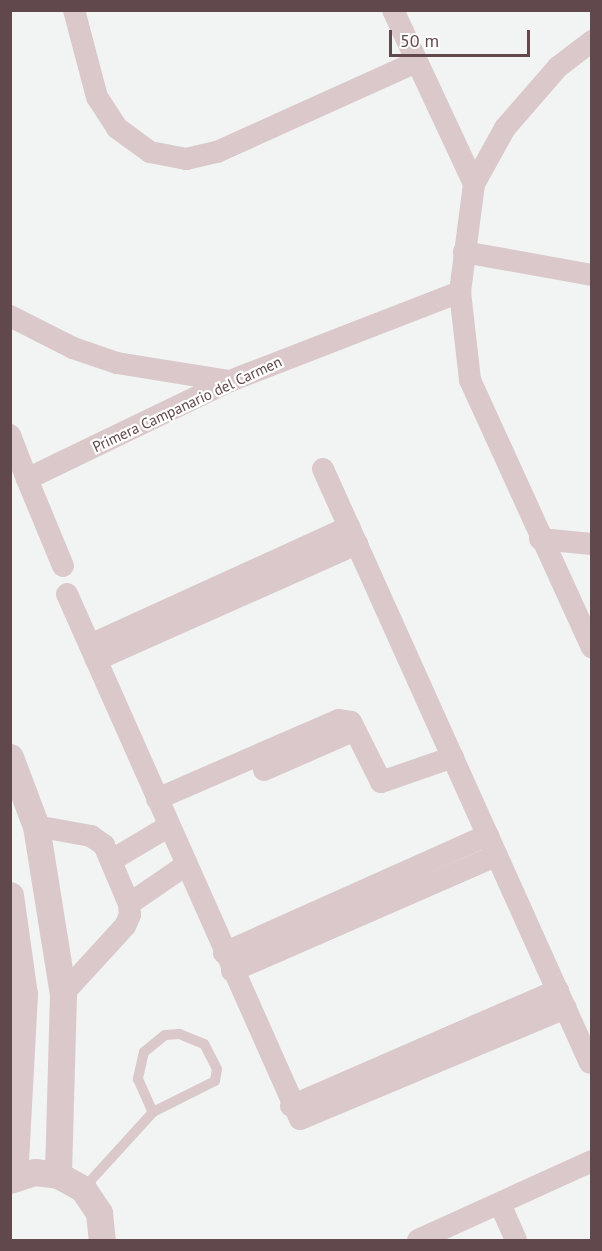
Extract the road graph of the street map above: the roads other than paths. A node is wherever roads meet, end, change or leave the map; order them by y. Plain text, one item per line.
1 (74, 10) edge
2 (393, 10) edge
3 (591, 41) edge
4 (416, 62) junction
5 (474, 184) junction
6 (464, 252) junction
7 (591, 275) edge
8 (460, 292) junction
9 (10, 316) edge
10 (230, 381) junction
11 (10, 435) edge
12 (323, 469) dead end
13 (27, 479) junction
14 (353, 535) junction
15 (540, 539) junction
16 (591, 544) edge
17 (63, 566) dead end
18 (67, 594) dead end
19 (583, 604) edge
20 (591, 648) edge
21 (93, 652) junction
22 (10, 757) edge
23 (453, 757) junction
24 (164, 813) junction
25 (36, 826) junction
26 (492, 845) junction
27 (112, 860) junction
28 (186, 865) junction
29 (10, 895) edge
30 (129, 904) junction
31 (228, 962) junction
32 (63, 994) junction
33 (562, 999) junction
34 (590, 1063) edge
35 (153, 1112) junction
36 (591, 1161) edge
37 (58, 1175) junction
38 (12, 1179) edge
39 (82, 1189) junction
40 (500, 1204) junction
41 (102, 1240) edge
42 (418, 1240) edge
43 (516, 1240) edge

1 - 4 street
2 - 4 street
3 - 5 street
4 - 5 street
5 - 6 street
6 - 7 street
6 - 8 street
8 - 10 street, Primera Campanario del Carmen
8 - 15 street
9 - 10 street
10 - 13 street, Primera Campanario del Carmen
11 - 13 street
12 - 14 street
13 - 17 street
14 - 21 street
14 - 23 street
15 - 16 street
15 - 19 street
18 - 21 street
19 - 20 street
21 - 24 street
22 - 25 street
23 - 24 street
23 - 26 street
24 - 27 street
24 - 28 street
25 - 27 street
25 - 32 street
26 - 31 street
26 - 33 street
27 - 30 street
28 - 30 street
28 - 31 street
29 - 38 street
30 - 32 street
31 - 33 street
32 - 37 street
33 - 34 street
35 - 35 lane
35 - 39 lane
36 - 40 street
37 - 38 street
37 - 39 street
39 - 41 street
40 - 42 street
40 - 43 street

